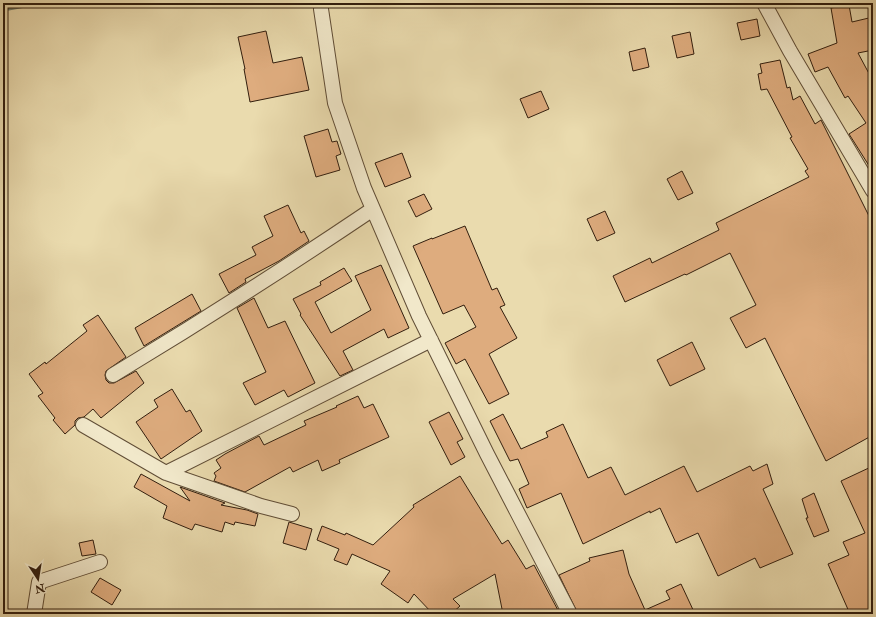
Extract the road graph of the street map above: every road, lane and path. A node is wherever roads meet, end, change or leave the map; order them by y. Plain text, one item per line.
1 (764, 3) edge
2 (321, 9) dead end
3 (873, 191) edge
4 (372, 209) junction
5 (430, 340) junction
6 (112, 375) dead end
7 (83, 426) dead end
8 (166, 473) junction
9 (292, 514) dead end
10 (100, 562) dead end
11 (34, 614) edge
12 (570, 614) edge

1 - 3 street
2 - 4 street
4 - 5 street
4 - 6 street
5 - 8 street
5 - 12 street
7 - 8 street
8 - 9 street
10 - 11 street

